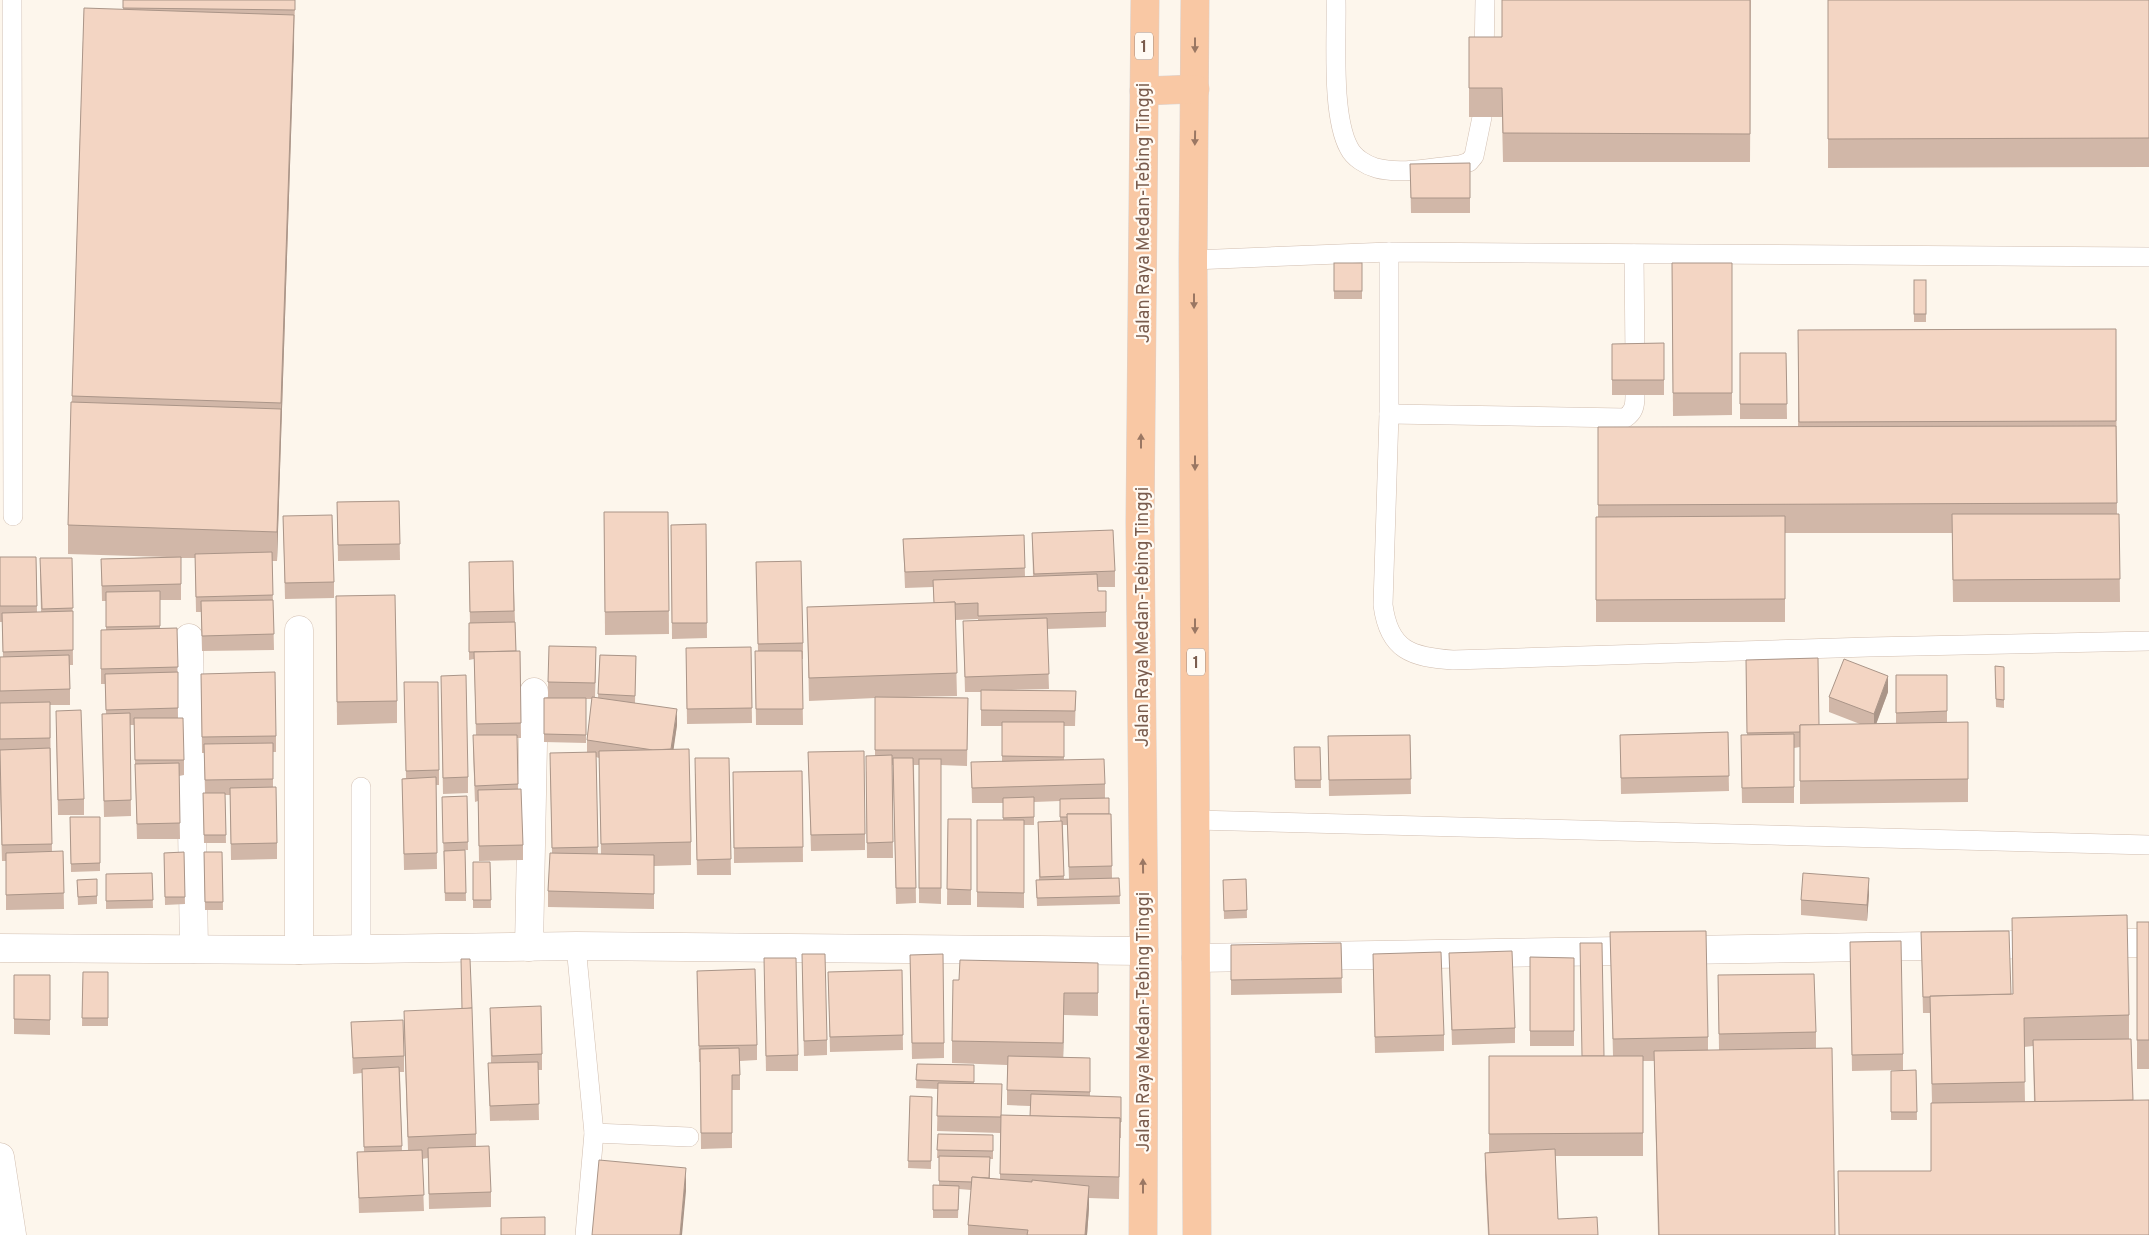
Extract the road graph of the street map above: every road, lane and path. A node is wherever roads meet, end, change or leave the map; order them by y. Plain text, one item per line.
1 (2, 0) edge
2 (12, 0) edge
3 (1145, 0) edge
4 (1195, 0) edge
5 (1336, 0) edge
6 (1484, 0) edge
7 (1484, 66) edge
8 (1195, 89) junction
9 (1144, 91) junction
10 (1482, 117) edge
11 (1389, 252) junction
12 (1634, 254) junction
13 (2149, 257) edge
14 (1193, 260) junction
15 (1635, 359) edge
16 (1635, 395) edge
17 (1388, 414) junction
18 (13, 516) dead end
19 (299, 630) dead end
20 (188, 638) dead end
21 (2149, 641) edge
22 (534, 692) dead end
23 (361, 787) dead end
24 (1196, 820) junction
25 (2149, 846) edge
26 (2149, 943) edge
27 (576, 946) junction
28 (529, 947) junction
29 (0, 948) edge
30 (194, 949) junction
31 (361, 949) junction
32 (299, 950) junction
33 (1144, 951) junction
34 (1196, 958) junction
35 (594, 1133) junction
36 (689, 1137) dead end
37 (0, 1157) edge
38 (12, 1235) edge
39 (585, 1235) edge
40 (1143, 1235) edge
41 (1197, 1235) edge

1 - 2 lane
2 - 18 lane
3 - 9 highway, Jalan Raya Medan-Tebing Tinggi / 1
4 -> 8 highway, 1
5 - 10 lane
6 - 7 lane
8 - 9 highway
8 -> 14 highway, 1
33 -> 9 highway, Jalan Raya Medan-Tebing Tinggi / 1
11 - 12 lane
11 - 14 lane
11 - 17 lane
12 - 13 lane
12 - 15 lane
14 -> 24 highway, 1
16 - 17 lane
17 - 21 lane
19 - 32 street
20 - 30 street
22 - 28 street
23 - 31 lane
24 - 25 lane
24 - 34 highway, 1
26 - 34 street
27 - 28 street
27 - 33 street
27 - 35 lane
28 - 31 street
29 - 30 street
30 - 32 street
31 - 32 street
40 -> 33 highway, Jalan Raya Medan-Tebing Tinggi / 1
34 - 41 highway, 1
35 - 36 lane
35 - 39 lane
37 - 38 street

